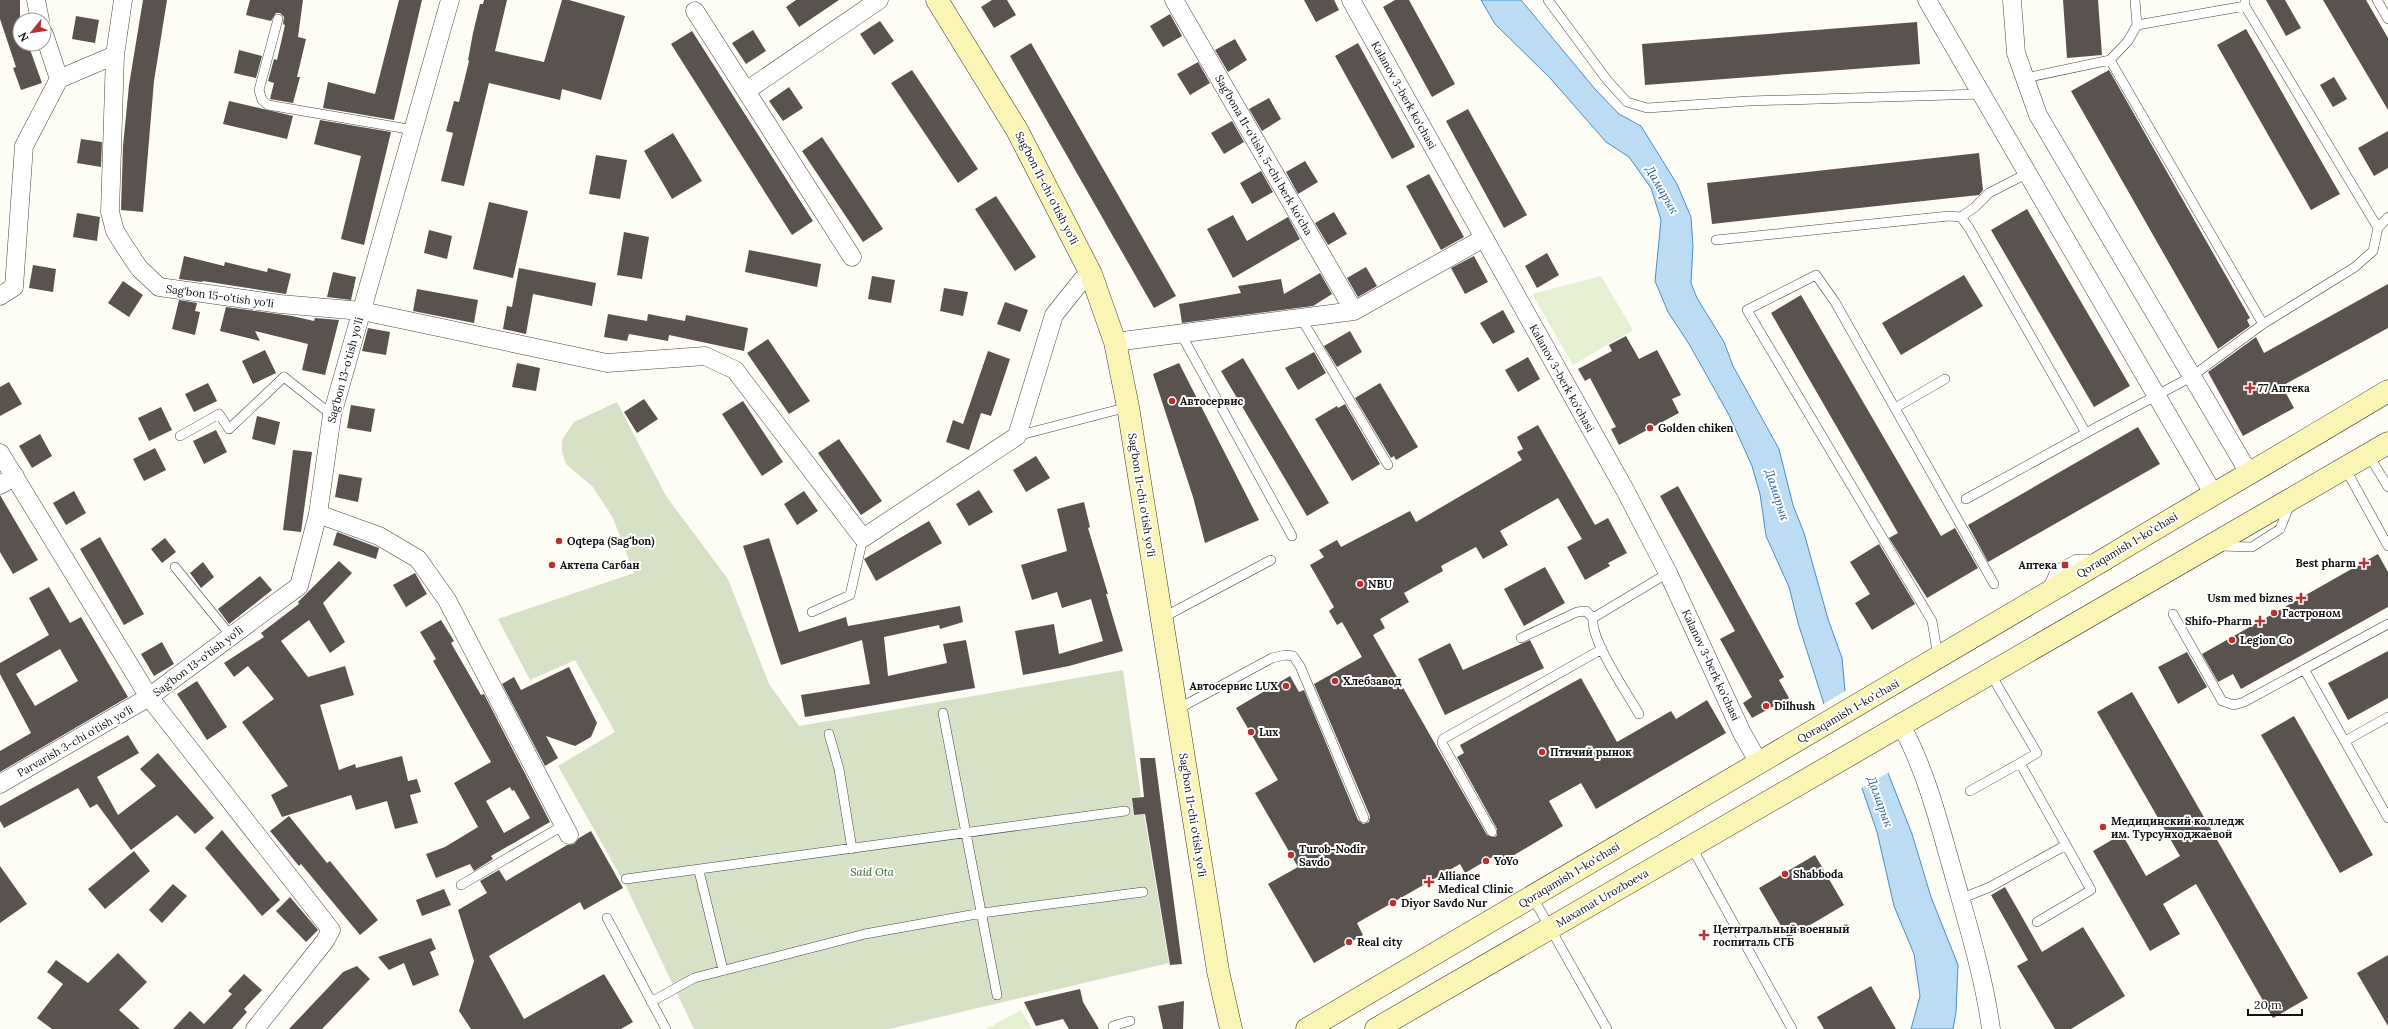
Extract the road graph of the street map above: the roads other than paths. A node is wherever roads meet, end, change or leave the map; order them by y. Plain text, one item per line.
1 (36, 0) edge
2 (123, 0) edge
3 (450, 0) edge
4 (879, 0) edge
5 (937, 0) edge
6 (1174, 0) edge
7 (1351, 0) edge
8 (1548, 0) edge
9 (1927, 0) edge
10 (2012, 0) edge
11 (2135, 0) edge
12 (2377, 0) edge
13 (2245, 3) edge
14 (696, 11) dead end
15 (38, 12) edge
16 (278, 19) dead end
17 (2388, 19) edge
18 (2137, 25) junction
19 (50, 52) edge
20 (115, 55) junction
21 (2110, 60) junction
22 (2025, 78) junction
23 (59, 79) junction
24 (746, 91) junction
25 (1983, 94) junction
26 (414, 130) junction
27 (2028, 173) junction
28 (1961, 217) junction
29 (2388, 217) edge
30 (2378, 228) junction
31 (1484, 238) junction
32 (1716, 240) dead end
33 (852, 257) dead end
34 (1091, 274) junction
35 (0, 296) edge
36 (362, 311) junction
37 (1354, 311) junction
38 (1301, 318) junction
39 (2263, 324) junction
40 (1181, 334) junction
41 (1115, 342) junction
42 (2191, 377) junction
43 (1946, 379) dead end
44 (2388, 391) edge
45 (2158, 395) junction
46 (1128, 407) junction
47 (1895, 408) junction
48 (332, 414) junction
49 (2086, 433) junction
50 (180, 436) dead end
51 (1017, 436) junction
52 (2388, 443) edge
53 (0, 453) edge
54 (2368, 454) junction
55 (1388, 465) dead end
56 (2345, 468) junction
57 (2249, 473) junction
58 (7, 481) edge
59 (2388, 487) edge
60 (2213, 493) junction
61 (1966, 499) dead end
62 (318, 514) junction
63 (1292, 536) dead end
64 (863, 538) junction
65 (2388, 546) edge
66 (1271, 560) dead end
67 (175, 567) dead end
68 (1668, 573) junction
69 (1994, 584) dead end
70 (812, 612) dead end
71 (2173, 614) dead end
72 (1593, 618) junction
73 (1161, 619) junction
74 (2388, 624) edge
75 (231, 636) junction
76 (1521, 638) dead end
77 (1602, 649) junction
78 (1938, 657) junction
79 (2304, 669) junction
80 (1990, 673) junction
81 (150, 697) junction
82 (1176, 710) junction
83 (943, 713) dead end
84 (1639, 714) dead end
85 (2388, 717) edge
86 (1897, 727) junction
87 (829, 734) dead end
88 (2345, 741) junction
89 (1759, 763) junction
90 (2020, 763) junction
91 (0, 784) edge
92 (1970, 791) dead end
93 (1125, 811) dead end
94 (1364, 818) dead end
95 (2388, 818) edge
96 (566, 830) joint
97 (1492, 832) dead end
98 (966, 834) junction
99 (2066, 845) junction
100 (1690, 846) junction
101 (852, 849) junction
102 (700, 870) junction
103 (626, 880) dead end
104 (462, 885) dead end
105 (1143, 892) dead end
106 (1532, 896) junction
107 (1960, 899) junction
108 (982, 914) junction
109 (607, 918) dead end
110 (2037, 922) dead end
111 (1551, 928) junction
112 (723, 970) junction
113 (997, 995) dead end
114 (651, 1002) junction
115 (1130, 1021) dead end
116 (255, 1029) edge
117 (666, 1029) edge
118 (1114, 1029) edge
119 (1231, 1029) edge
120 (1307, 1029) edge
121 (1376, 1029) edge
122 (1607, 1029) edge
123 (1792, 1029) edge
124 (1991, 1029) edge

1 - 15 street
2 - 20 street, Sag'bon 15-o'tish yo'li
3 - 26 street, Sag'bon 13-o'tish yo'li
4 - 24 street
5 - 34 main road, Sag'bon 11-chi o'tish yo'li
6 - 37 street, Sag'bona 11-o'tish, 5-chi berk ko'cha
7 - 31 street, Kalanov 3-berk ko'chasi
8 - 25 lane
9 - 25 street
10 - 22 street
11 - 18 lane
12 - 17 lane
13 - 18 lane
13 - 30 lane
14 - 24 street
16 - 26 lane
18 - 21 lane
19 - 23 street
20 - 23 street
20 - 36 street, Sag'bon 15-o'tish yo'li
21 - 22 lane
21 - 39 lane
22 - 42 street
23 - 35 street
24 - 33 street
25 - 27 street
26 - 36 street, Sag'bon 13-o'tish yo'li
27 - 28 lane
27 - 45 street
28 - 32 lane
28 - 49 lane
29 - 30 lane
30 - 39 lane
31 - 37 street
31 - 68 street, Kalanov 3-berk ko'chasi
34 - 41 main road, Sag'bon 11-chi o'tish yo'li
34 - 51 street
36 - 48 street, Sag'bon 13-o'tish yo'li
36 - 64 street, Sag'bon 15-o'tish yo'li
37 - 38 street
38 - 40 street
38 - 55 lane
39 - 42 lane
40 - 41 street
40 - 63 lane
41 - 46 main road, Sag'bon 11-chi o'tish yo'li
42 - 45 lane
42 - 57 street
43 - 47 lane
44 - 57 main road, Qoraqamish 1-koʻchasi
45 - 49 lane
45 - 60 street
46 - 51 lane
46 - 73 main road, Sag'bon 11-chi o'tish yo'li
47 - 69 lane
47 - 78 lane
48 - 50 lane
48 - 62 street, Sag'bon 13-o'tish yo'li
49 - 61 lane
51 - 64 street
52 - 54 main road
53 - 58 street
54 - 56 main road
54 - 59 lane
56 - 65 lane
56 - 80 main road
57 - 60 main road, Qoraqamish 1-koʻchasi
58 - 81 street
60 - 78 main road, Qoraqamish 1-koʻchasi
62 - 75 street, Sag'bon 13-o'tish yo'li
62 - 96 street
64 - 70 lane
66 - 73 lane
67 - 75 lane
68 - 72 lane
68 - 89 street, Kalanov 3-berk ko'chasi
71 - 79 lane
72 - 76 lane
72 - 77 lane
73 - 82 main road, Sag'bon 11-chi o'tish yo'li
74 - 79 lane
75 - 81 street, Sag'bon 13-o'tish yo'li
77 - 84 lane
77 - 97 lane
78 - 89 main road, Qoraqamish 1-koʻchasi
79 - 88 lane
80 - 86 main road
80 - 90 lane
81 - 91 street, Parvarish 3-chi o'tish yo'li
81 - 116 street
82 - 94 lane
82 - 119 main road, Sag'bon 11-chi o'tish yo'li
83 - 98 lane
85 - 88 lane
86 - 100 main road, Maxamat Urozboeva
86 - 107 street
87 - 101 lane
88 - 95 lane
89 - 106 main road, Qoraqamish 1-koʻchasi
90 - 92 lane
90 - 99 lane
93 - 98 lane
96 - 104 lane
98 - 101 lane
98 - 108 lane
99 - 107 lane
99 - 110 lane
100 - 111 main road, Maxamat Urozboeva
100 - 123 lane
101 - 102 lane
102 - 103 lane
102 - 112 lane
105 - 108 lane
106 - 111 lane
106 - 120 main road, Qoraqamish 1-koʻchasi
107 - 124 street
108 - 112 lane
108 - 113 lane
109 - 114 lane
111 - 121 main road, Maxamat Urozboeva
111 - 122 lane
112 - 114 lane
114 - 117 lane
115 - 118 lane

